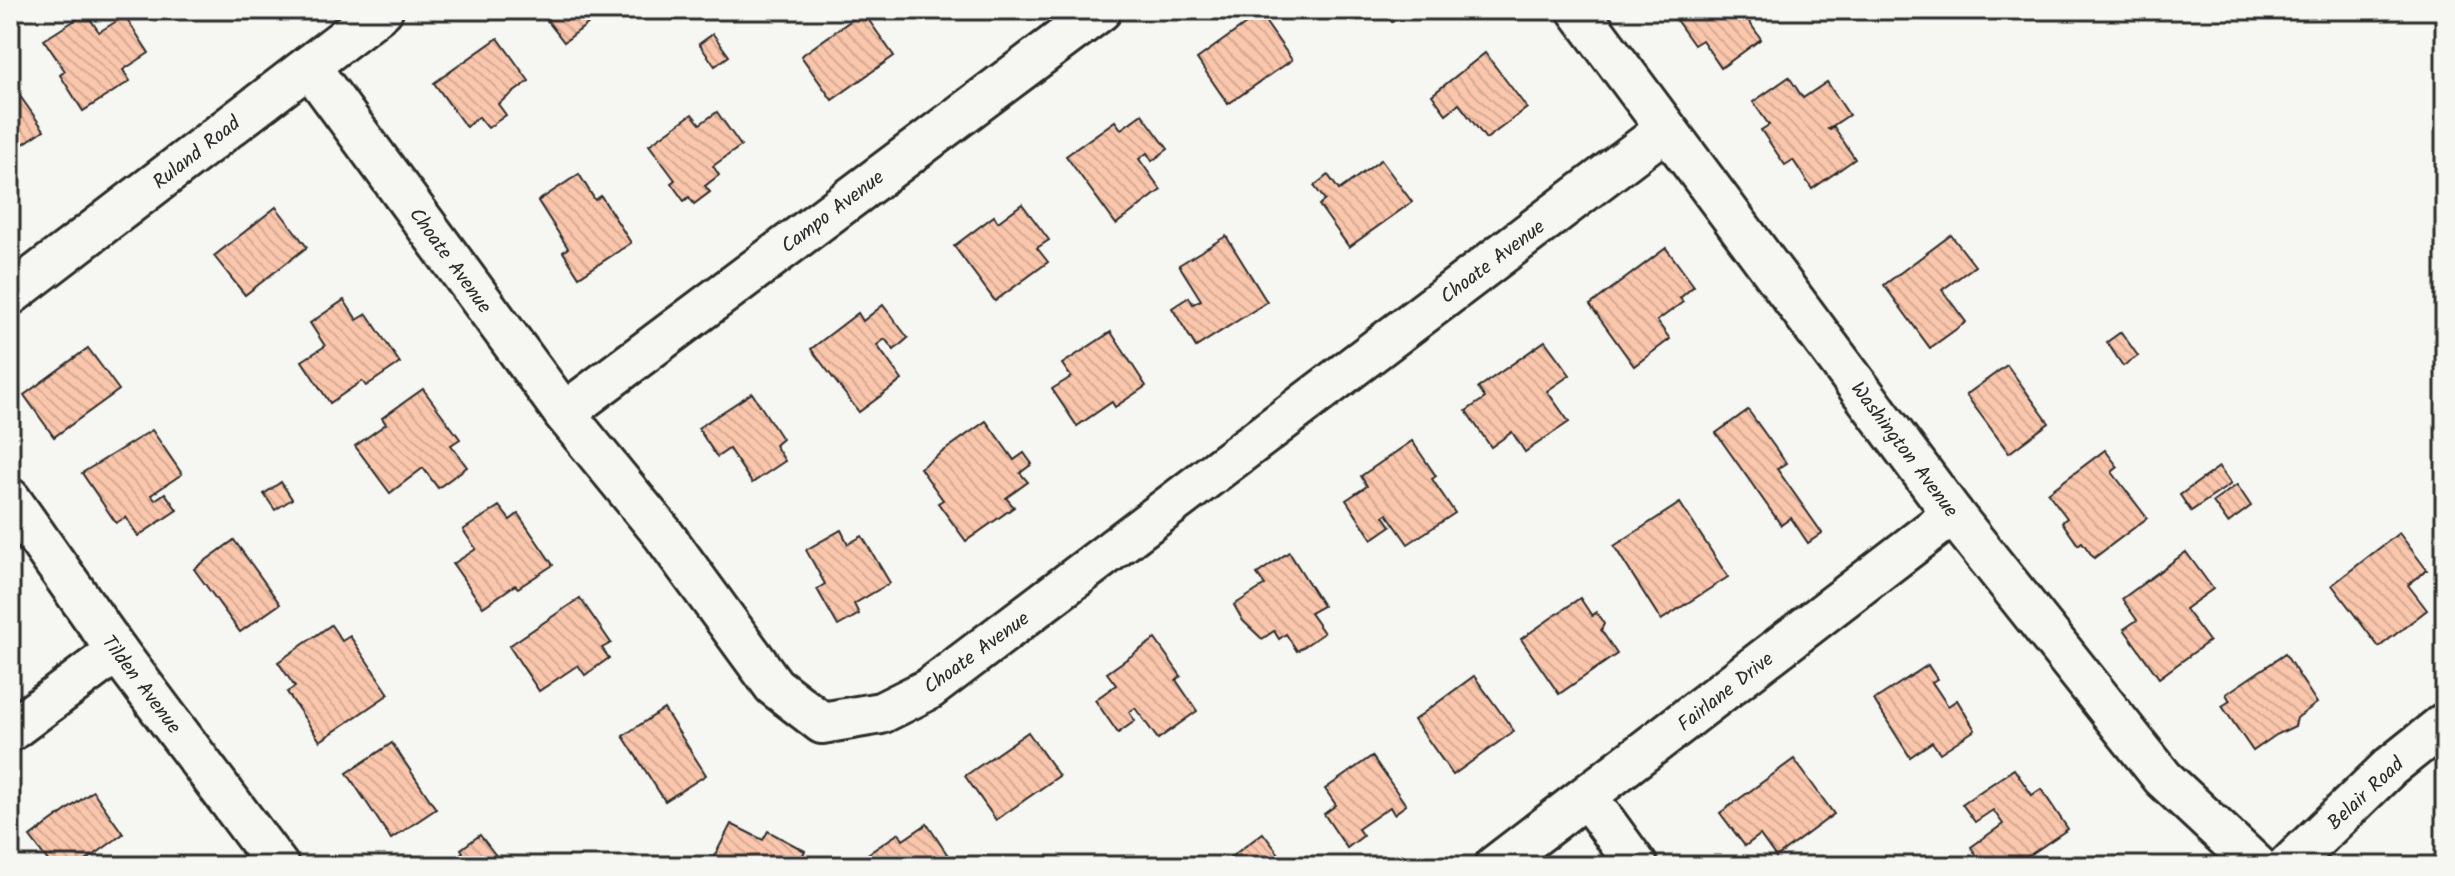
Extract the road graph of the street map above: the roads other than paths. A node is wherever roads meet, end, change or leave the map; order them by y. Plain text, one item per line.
1 (382, 10) edge
2 (1101, 10) edge
3 (1578, 10) edge
4 (309, 66) junction
5 (1665, 130) junction
6 (10, 295) edge
7 (564, 413) junction
8 (10, 499) edge
9 (1953, 514) junction
10 (117, 651) junction
11 (2445, 723) edge
12 (10, 731) edge
13 (1587, 797) junction
14 (278, 866) edge
15 (1495, 866) edge
16 (1637, 866) edge
17 (2257, 866) edge
18 (2288, 866) edge

1 - 4 street, Ruland Road
2 - 7 street, Campo Avenue
3 - 5 street, Washington Avenue
4 - 6 street, Ruland Road
4 - 7 street, Choate Avenue
5 - 7 street, Choate Avenue
5 - 9 street, Washington Avenue
8 - 10 street, Tilden Avenue
9 - 13 street, Fairlane Drive
9 - 17 street, Washington Avenue
10 - 12 street
10 - 14 street, Tilden Avenue
11 - 18 street, Belair Road
13 - 15 street, Fairlane Drive
13 - 16 street

